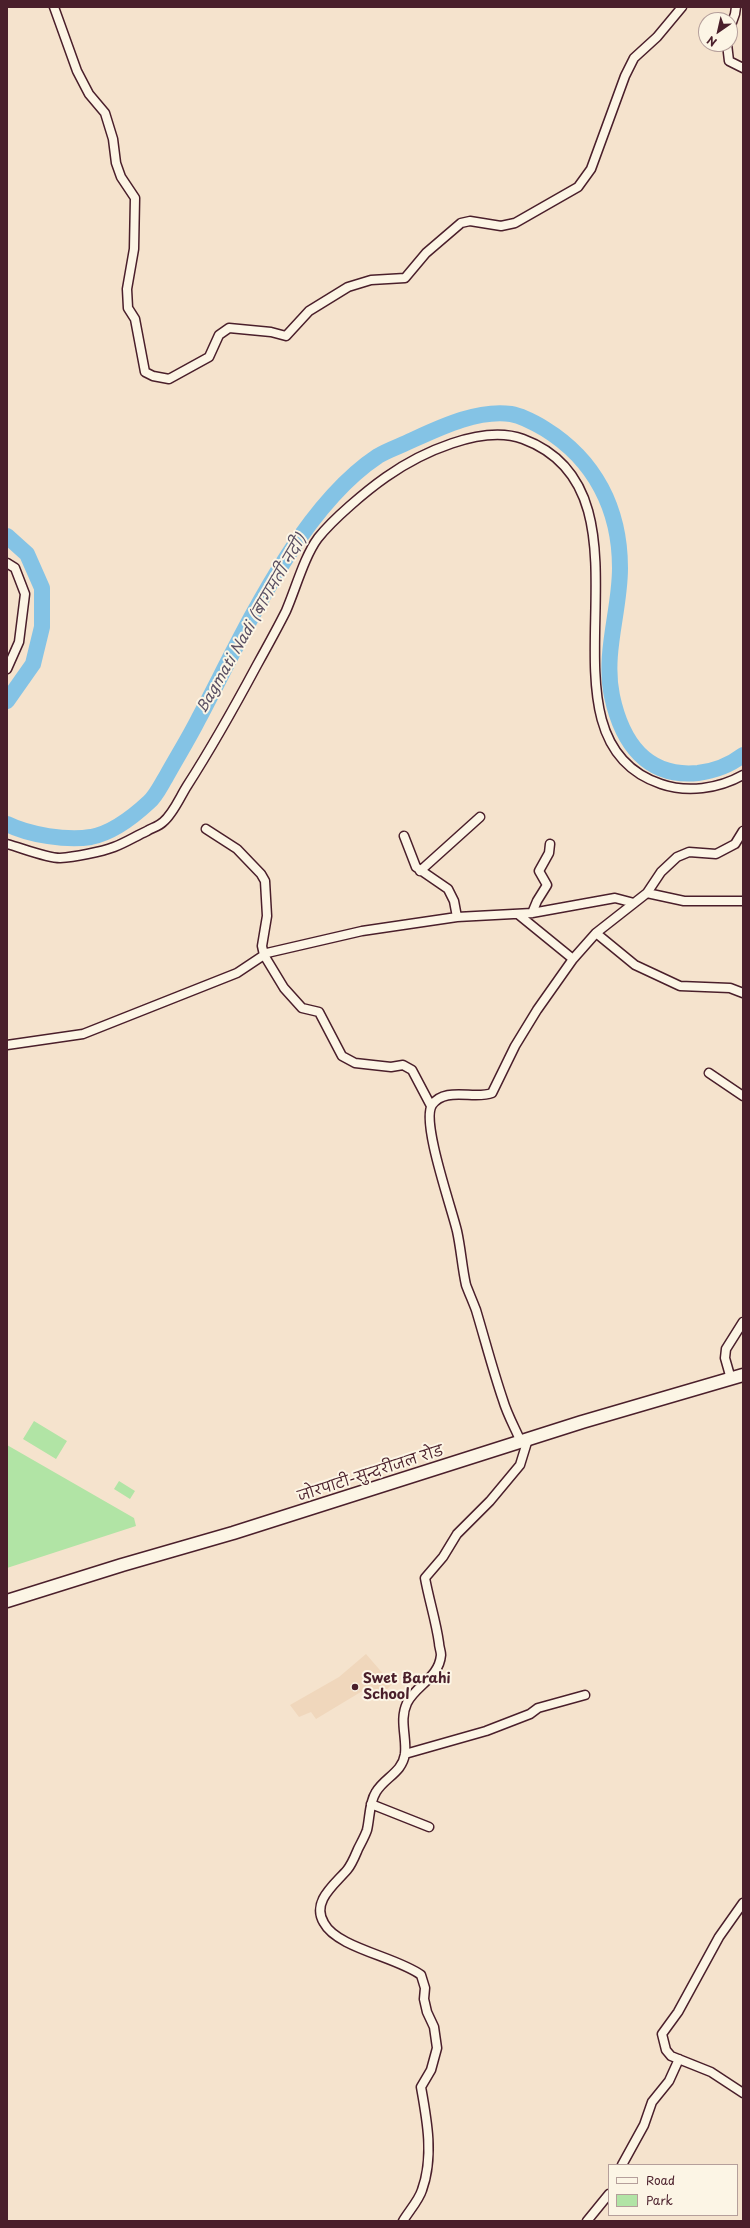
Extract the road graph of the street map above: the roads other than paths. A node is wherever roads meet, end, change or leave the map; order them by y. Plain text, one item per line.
1 (54, 7) edge
2 (682, 7) edge
3 (728, 52) edge
4 (743, 68) edge
5 (7, 563) edge
6 (7, 670) edge
7 (743, 775) edge
8 (480, 817) dead end
9 (206, 829) dead end
10 (743, 832) edge
11 (404, 836) dead end
12 (7, 844) edge
13 (550, 844) dead end
14 (420, 871) junction
15 (647, 893) junction
16 (743, 901) edge
17 (634, 903) junction
18 (532, 913) junction
19 (519, 915) junction
20 (456, 917) junction
21 (596, 933) junction
22 (264, 955) junction
23 (573, 959) junction
24 (743, 993) edge
25 (7, 1045) edge
26 (709, 1073) dead end
27 (743, 1096) edge
28 (432, 1106) junction
29 (743, 1322) edge
30 (737, 1377) edge
31 (525, 1440) junction
32 (7, 1601) edge
33 (585, 1695) dead end
34 (404, 1754) junction
35 (371, 1804) junction
36 (429, 1827) dead end
37 (743, 1903) edge
38 (679, 2060) junction
39 (743, 2093) edge
40 (623, 2164) edge
41 (608, 2195) edge
42 (403, 2221) edge
43 (588, 2221) edge

1 - 2 street
3 - 4 street
5 - 6 street
7 - 12 street
8 - 14 street
9 - 22 street
10 - 15 street
11 - 14 street
13 - 18 street
14 - 20 street
15 - 16 street
15 - 17 street
17 - 18 street
17 - 21 street
18 - 19 street
19 - 20 street
19 - 23 street
20 - 22 street
21 - 23 street
21 - 24 street
22 - 25 street
22 - 28 street
23 - 28 street
26 - 27 street
28 - 31 street
29 - 30 street
30 - 31 main road, जोरपाटी-सुन्दरीजल रोड
31 - 32 main road, जोरपाटी-सुन्दरीजल रोड
31 - 34 street
33 - 34 street
34 - 35 street
35 - 36 street
35 - 42 street
37 - 38 street
38 - 39 street
38 - 40 street
41 - 43 street

